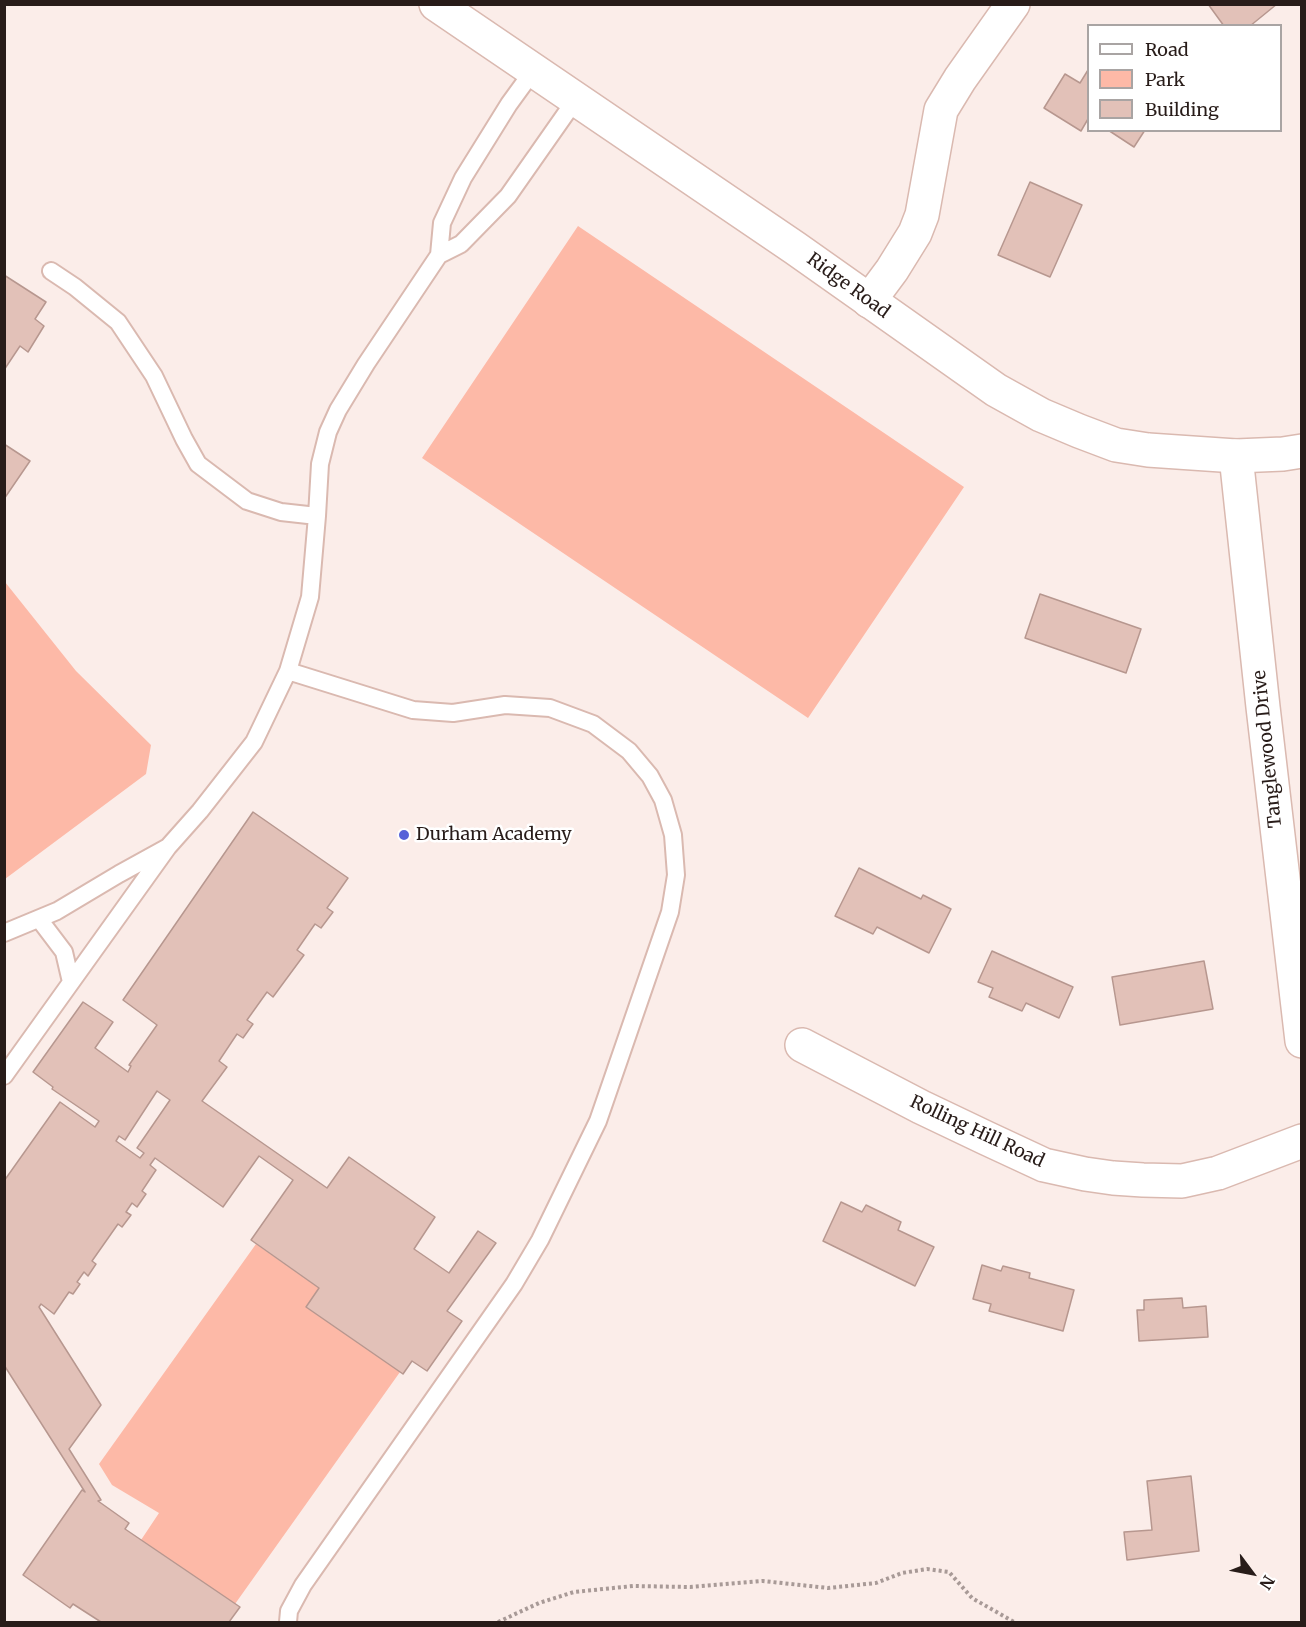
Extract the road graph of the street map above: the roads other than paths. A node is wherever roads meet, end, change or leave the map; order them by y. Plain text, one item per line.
1 (436, 4) edge
2 (1013, 4) edge
3 (533, 71) junction
4 (576, 99) junction
5 (439, 255) junction
6 (51, 271) dead end
7 (869, 301) junction
8 (1302, 451) edge
9 (1236, 456) junction
10 (317, 516) junction
11 (288, 671) junction
12 (168, 847) junction
13 (39, 919) junction
14 (4, 933) edge
15 (71, 982) junction
16 (1302, 1041) edge
17 (802, 1045) dead end
18 (4, 1076) edge
19 (1302, 1141) edge
20 (288, 1623) edge

1 - 3 street, Ridge Road
2 - 7 street
3 - 4 street, Ridge Road
3 - 5 lane
4 - 5 lane
4 - 7 street, Ridge Road
5 - 10 lane
6 - 10 lane
7 - 9 street, Ridge Road
8 - 9 street, Ridge Road
9 - 16 street, Tanglewood Drive
10 - 11 lane
11 - 12 lane
11 - 20 lane
12 - 13 lane
12 - 15 lane
13 - 14 lane
13 - 15 lane
15 - 18 lane
17 - 19 street, Rolling Hill Road

